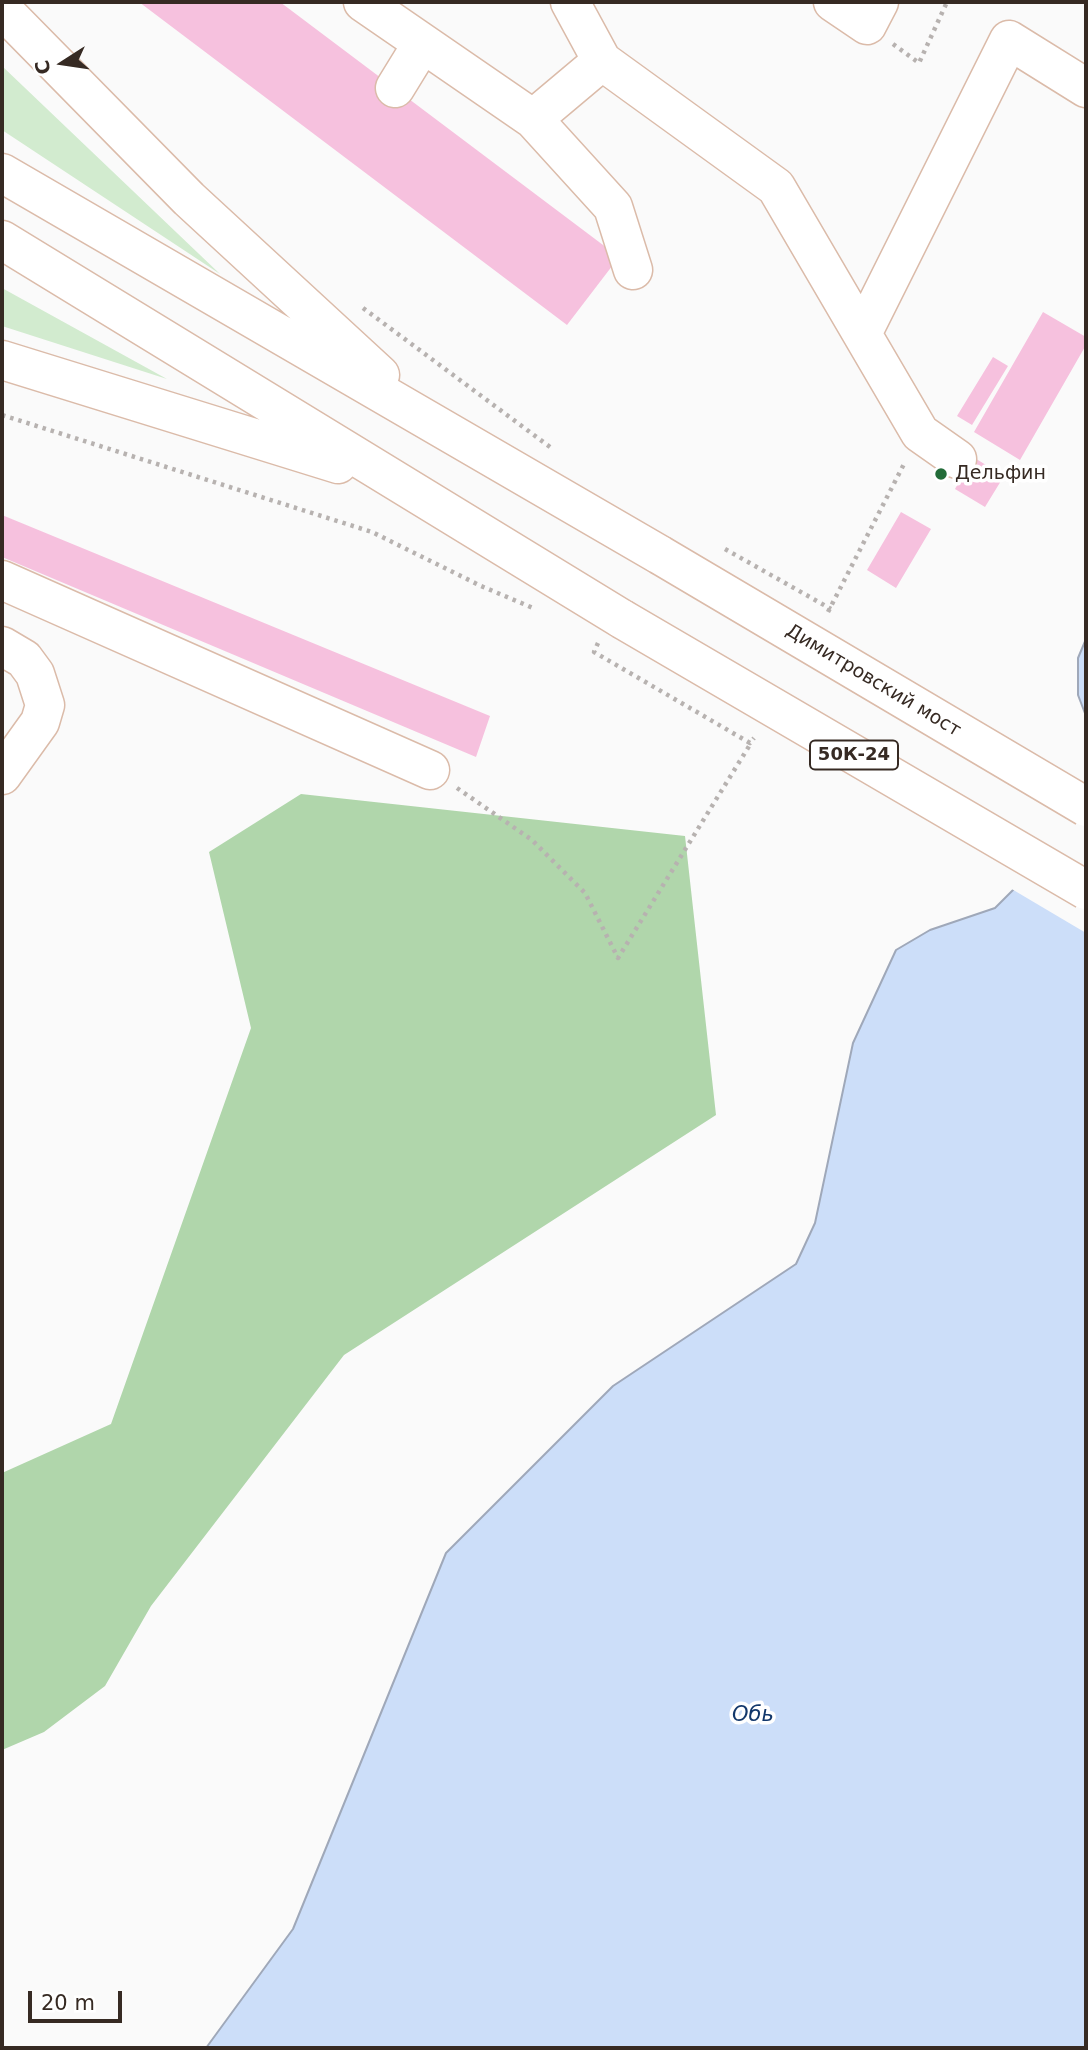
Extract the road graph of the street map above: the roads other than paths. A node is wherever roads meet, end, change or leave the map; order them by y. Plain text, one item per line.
1 (363, 2) edge
2 (570, 2) edge
3 (833, 2) edge
4 (2, 9) edge
5 (873, 13) edge
6 (422, 44) junction
7 (602, 61) junction
8 (395, 88) dead end
9 (1086, 88) edge
10 (533, 118) junction
11 (2, 173) edge
12 (2, 240) edge
13 (633, 270) dead end
14 (863, 332) junction
15 (2, 360) edge
16 (433, 424) junction
17 (957, 459) dead end
18 (395, 482) junction
19 (2, 580) edge
20 (2, 646) edge
21 (7, 761) edge
22 (430, 770) road end
23 (1086, 807) edge
24 (1086, 890) edge

1 - 6 main road
2 - 7 main road
3 - 5 main road
4 - 16 main road
6 - 8 main road
6 - 10 main road
7 - 10 main road
7 - 14 main road
9 - 14 main road
10 - 13 main road
11 - 16 main road
12 - 18 main road
14 - 17 main road
15 - 18 main road
16 - 23 main road, Димитровский мост, bridge
18 - 24 main road, 50К-24, bridge
19 - 22 main road
20 - 21 main road

